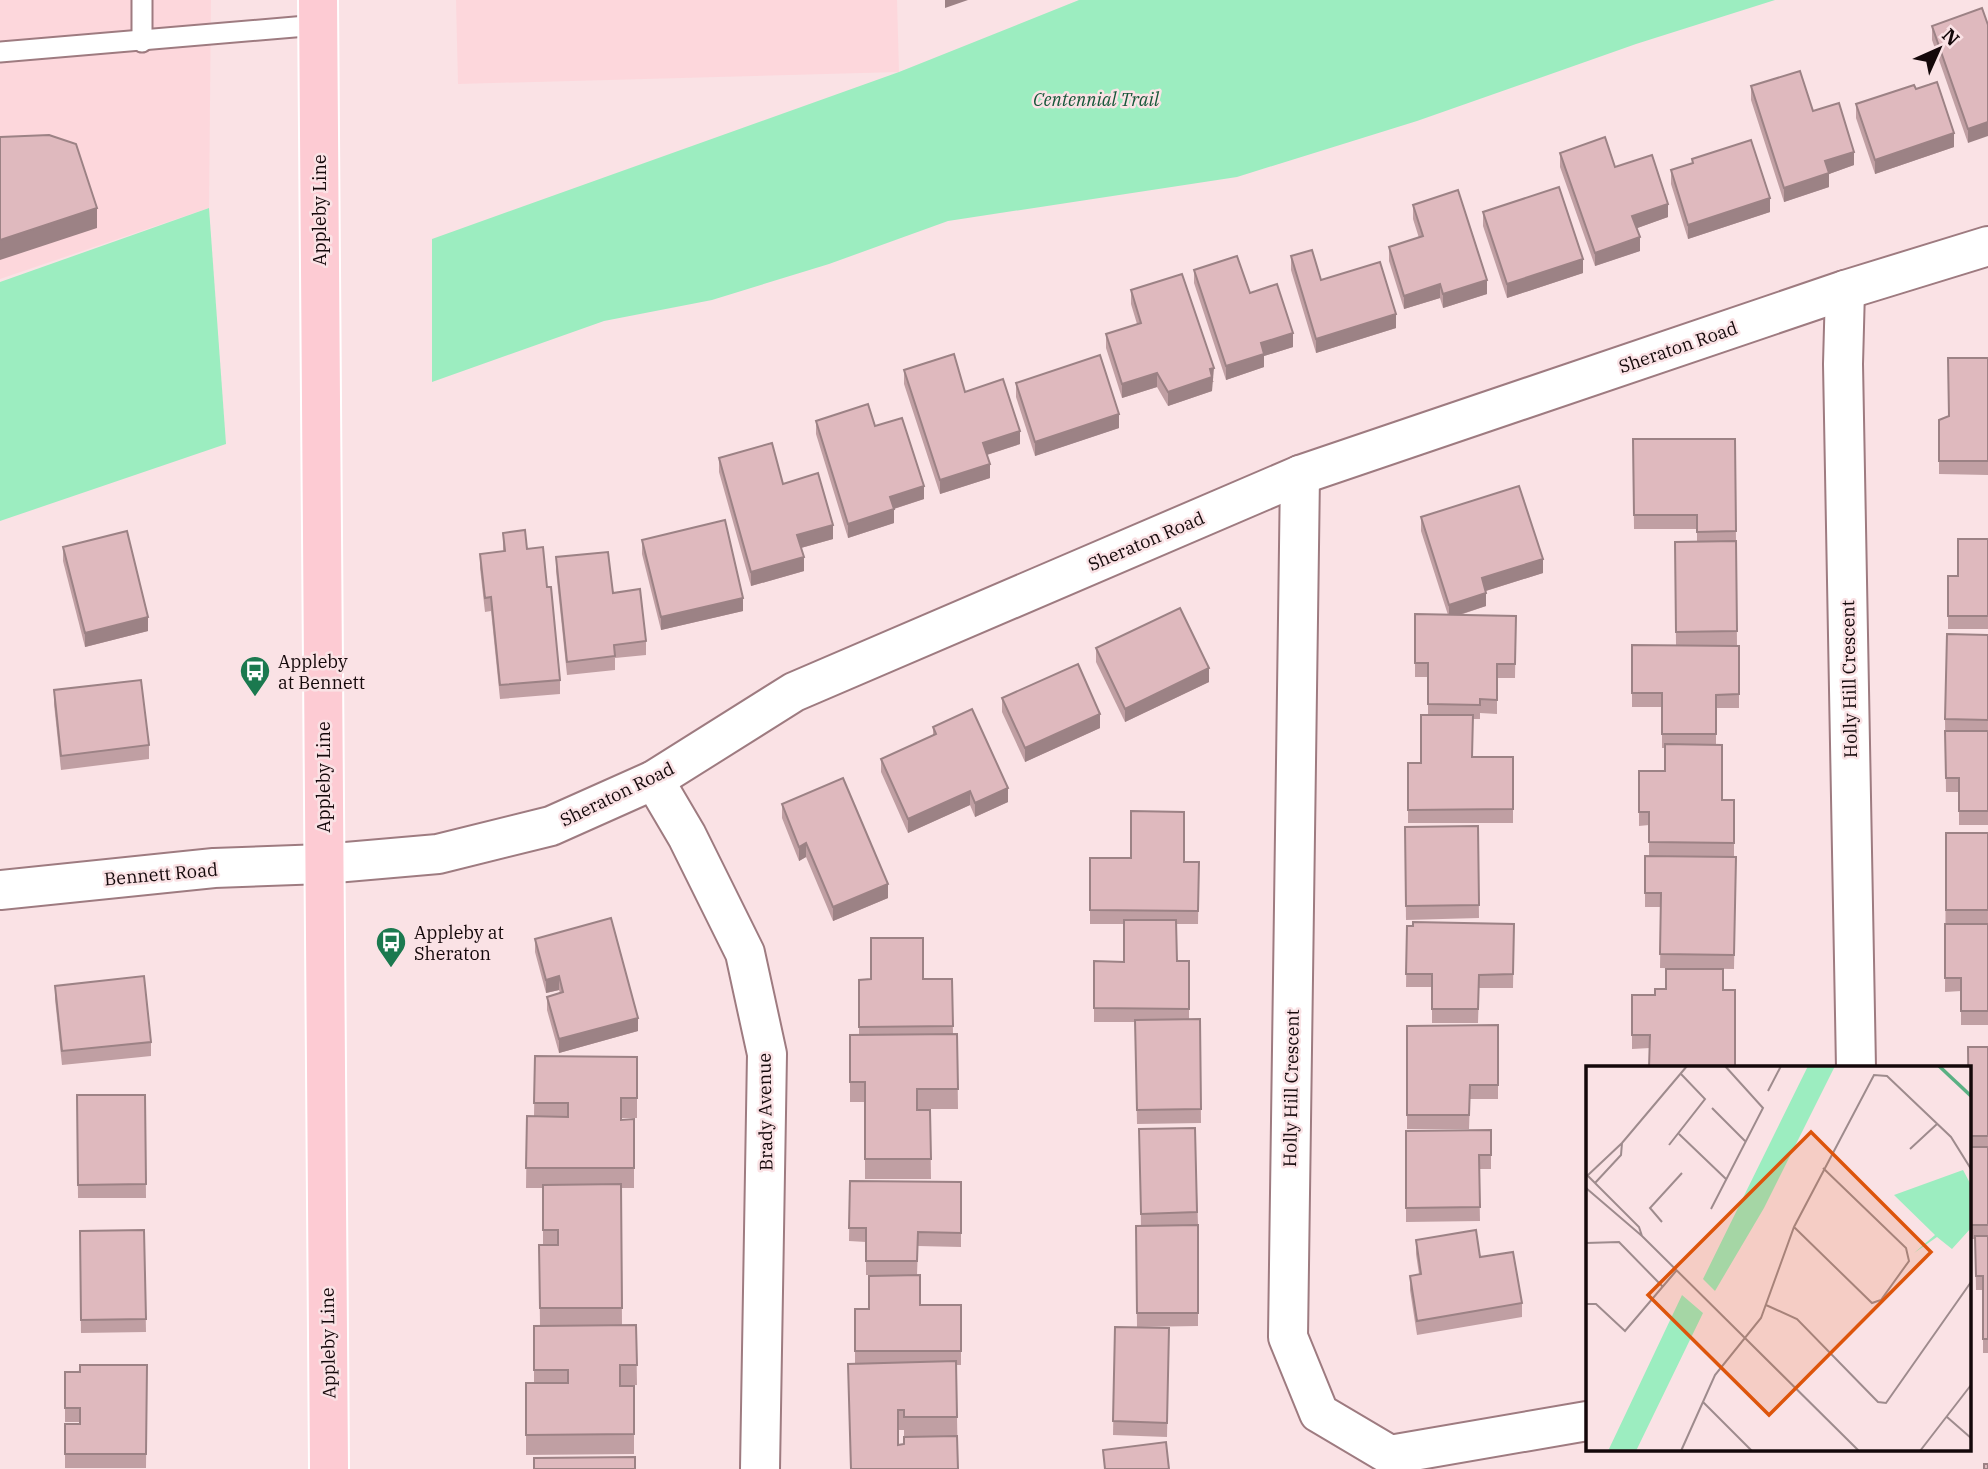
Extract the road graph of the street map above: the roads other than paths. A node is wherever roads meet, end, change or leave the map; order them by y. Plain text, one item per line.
1 (142, 0) edge
2 (318, 12) edge
3 (142, 41) junction
4 (0, 52) edge
5 (1988, 246) edge
6 (1845, 290) junction
7 (1300, 475) junction
8 (654, 780) junction
9 (323, 864) junction
10 (0, 890) edge
11 (1856, 1066) edge
12 (1586, 1422) edge
13 (329, 1469) edge
14 (760, 1469) edge

1 - 3 lane
2 - 3 lane
2 - 9 main road, Appleby Line
3 - 4 lane
5 - 6 street, Sheraton Road
6 - 7 street, Sheraton Road
6 - 11 street, Holly Hill Crescent
7 - 8 street, Sheraton Road
7 - 12 street, Holly Hill Crescent
8 - 9 street, Sheraton Road
8 - 14 street, Brady Avenue
9 - 10 street, Bennett Road
9 - 13 main road, Appleby Line

